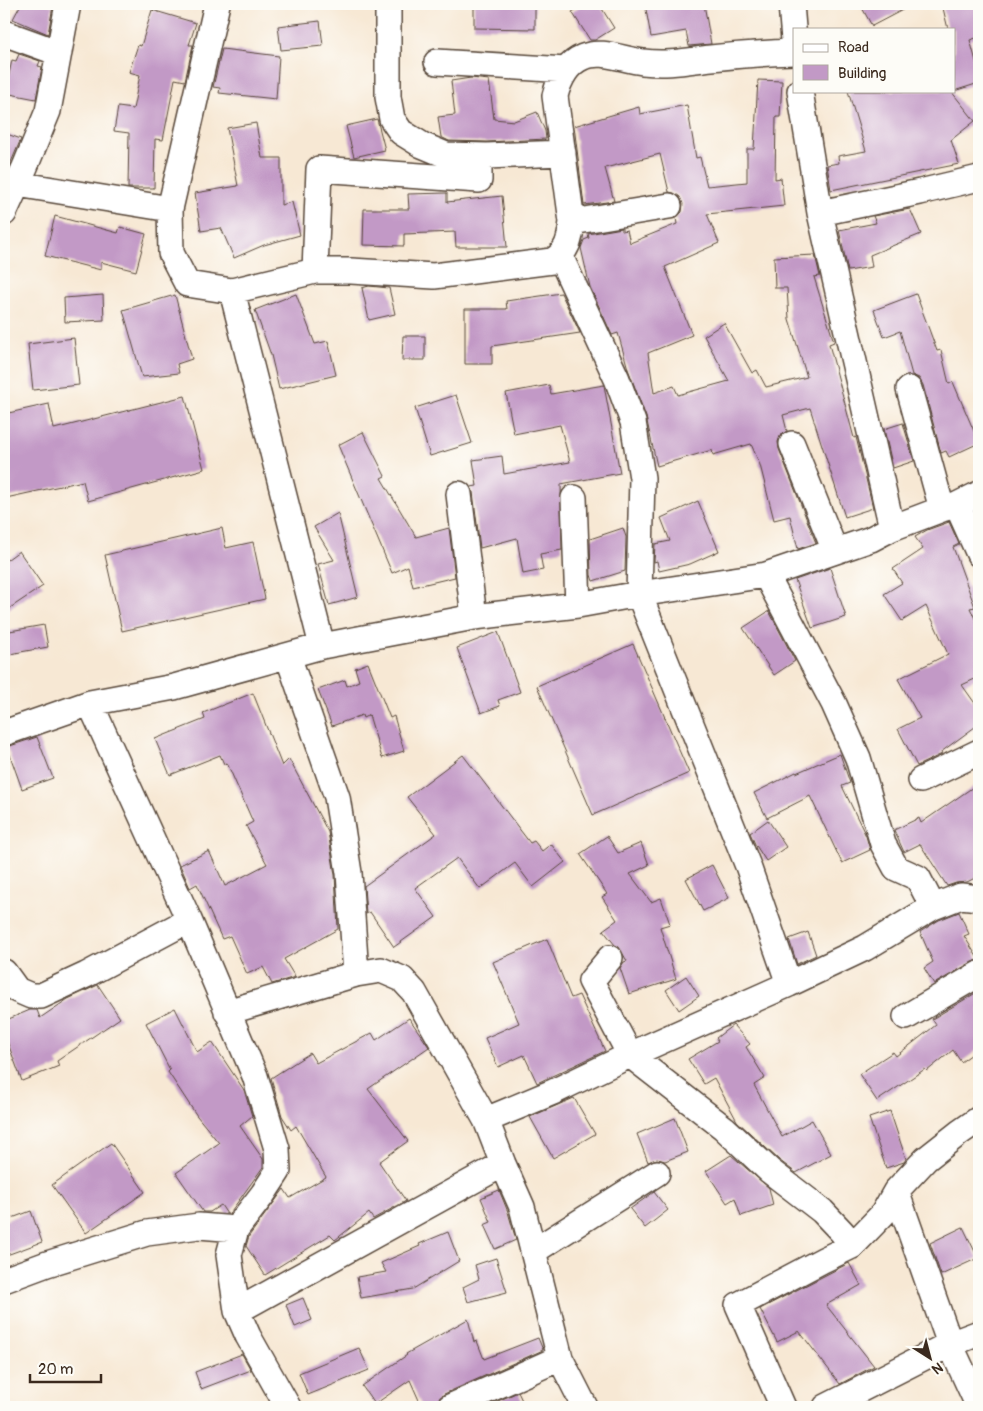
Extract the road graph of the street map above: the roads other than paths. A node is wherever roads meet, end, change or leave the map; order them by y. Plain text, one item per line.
1 (68, 4) edge
2 (217, 4) edge
3 (388, 4) edge
4 (791, 4) edge
5 (793, 28) edge
6 (4, 33) edge
7 (793, 52) edge
8 (59, 53) junction
9 (437, 62) dead end
10 (566, 70) junction
11 (800, 92) edge
12 (563, 153) junction
13 (479, 156) junction
14 (979, 178) edge
15 (17, 184) junction
16 (669, 206) dead end
17 (170, 209) junction
18 (4, 213) edge
19 (820, 213) junction
20 (572, 222) junction
21 (560, 256) junction
22 (315, 272) junction
23 (232, 291) junction
24 (909, 389) dead end
25 (792, 444) dead end
26 (459, 494) dead end
27 (979, 494) edge
28 (574, 498) dead end
29 (949, 507) junction
30 (892, 528) junction
31 (835, 551) junction
32 (979, 554) edge
33 (766, 575) junction
34 (639, 594) junction
35 (578, 605) junction
36 (474, 618) junction
37 (322, 646) junction
38 (288, 656) junction
39 (90, 703) junction
40 (4, 733) edge
41 (979, 752) edge
42 (921, 780) dead end
43 (979, 898) edge
44 (933, 907) junction
45 (189, 920) junction
46 (610, 958) dead end
47 (4, 972) edge
48 (356, 974) junction
49 (979, 974) edge
50 (789, 984) junction
51 (227, 1012) junction
52 (906, 1017) dead end
53 (630, 1055) junction
54 (979, 1119) edge
55 (486, 1120) junction
56 (503, 1164) junction
57 (657, 1173) dead end
58 (896, 1191) junction
59 (236, 1229) junction
60 (852, 1246) junction
61 (534, 1250) junction
62 (4, 1280) edge
63 (237, 1311) junction
64 (979, 1333) edge
65 (950, 1344) junction
66 (560, 1358) junction
67 (288, 1407) edge
68 (450, 1407) edge
69 (585, 1407) edge
70 (783, 1407) edge
71 (826, 1407) edge
72 (979, 1407) edge

1 - 8 street
2 - 17 street
3 - 13 street
4 - 5 street
6 - 8 street
7 - 10 street
8 - 15 street
9 - 10 street
10 - 12 street
11 - 19 street
12 - 13 street
12 - 20 street
13 - 22 street
14 - 19 street
15 - 17 street
15 - 18 street
16 - 20 street
17 - 23 street
19 - 30 street
20 - 21 street
21 - 22 street
21 - 34 street
22 - 23 street
23 - 37 street
24 - 29 street
25 - 31 street
26 - 36 street
27 - 29 street
28 - 35 street
29 - 30 street
29 - 32 street
30 - 31 street
31 - 33 street
33 - 34 street
33 - 44 street
34 - 35 street
34 - 50 street
35 - 36 street
36 - 37 street
37 - 38 street
38 - 39 street
38 - 48 street
39 - 40 street
39 - 45 street
41 - 42 street
43 - 44 street
44 - 50 street
45 - 47 street
45 - 51 street
46 - 53 street
48 - 51 street
48 - 55 street
49 - 52 street
50 - 53 street
51 - 59 street
53 - 55 street
53 - 60 street
54 - 58 street
55 - 56 street
56 - 61 street
56 - 63 street
57 - 61 street
58 - 60 street
58 - 65 street
59 - 62 street
59 - 63 street
60 - 70 street
61 - 66 street
63 - 67 street
64 - 65 street
65 - 71 street
65 - 72 street
66 - 68 street
66 - 69 street

